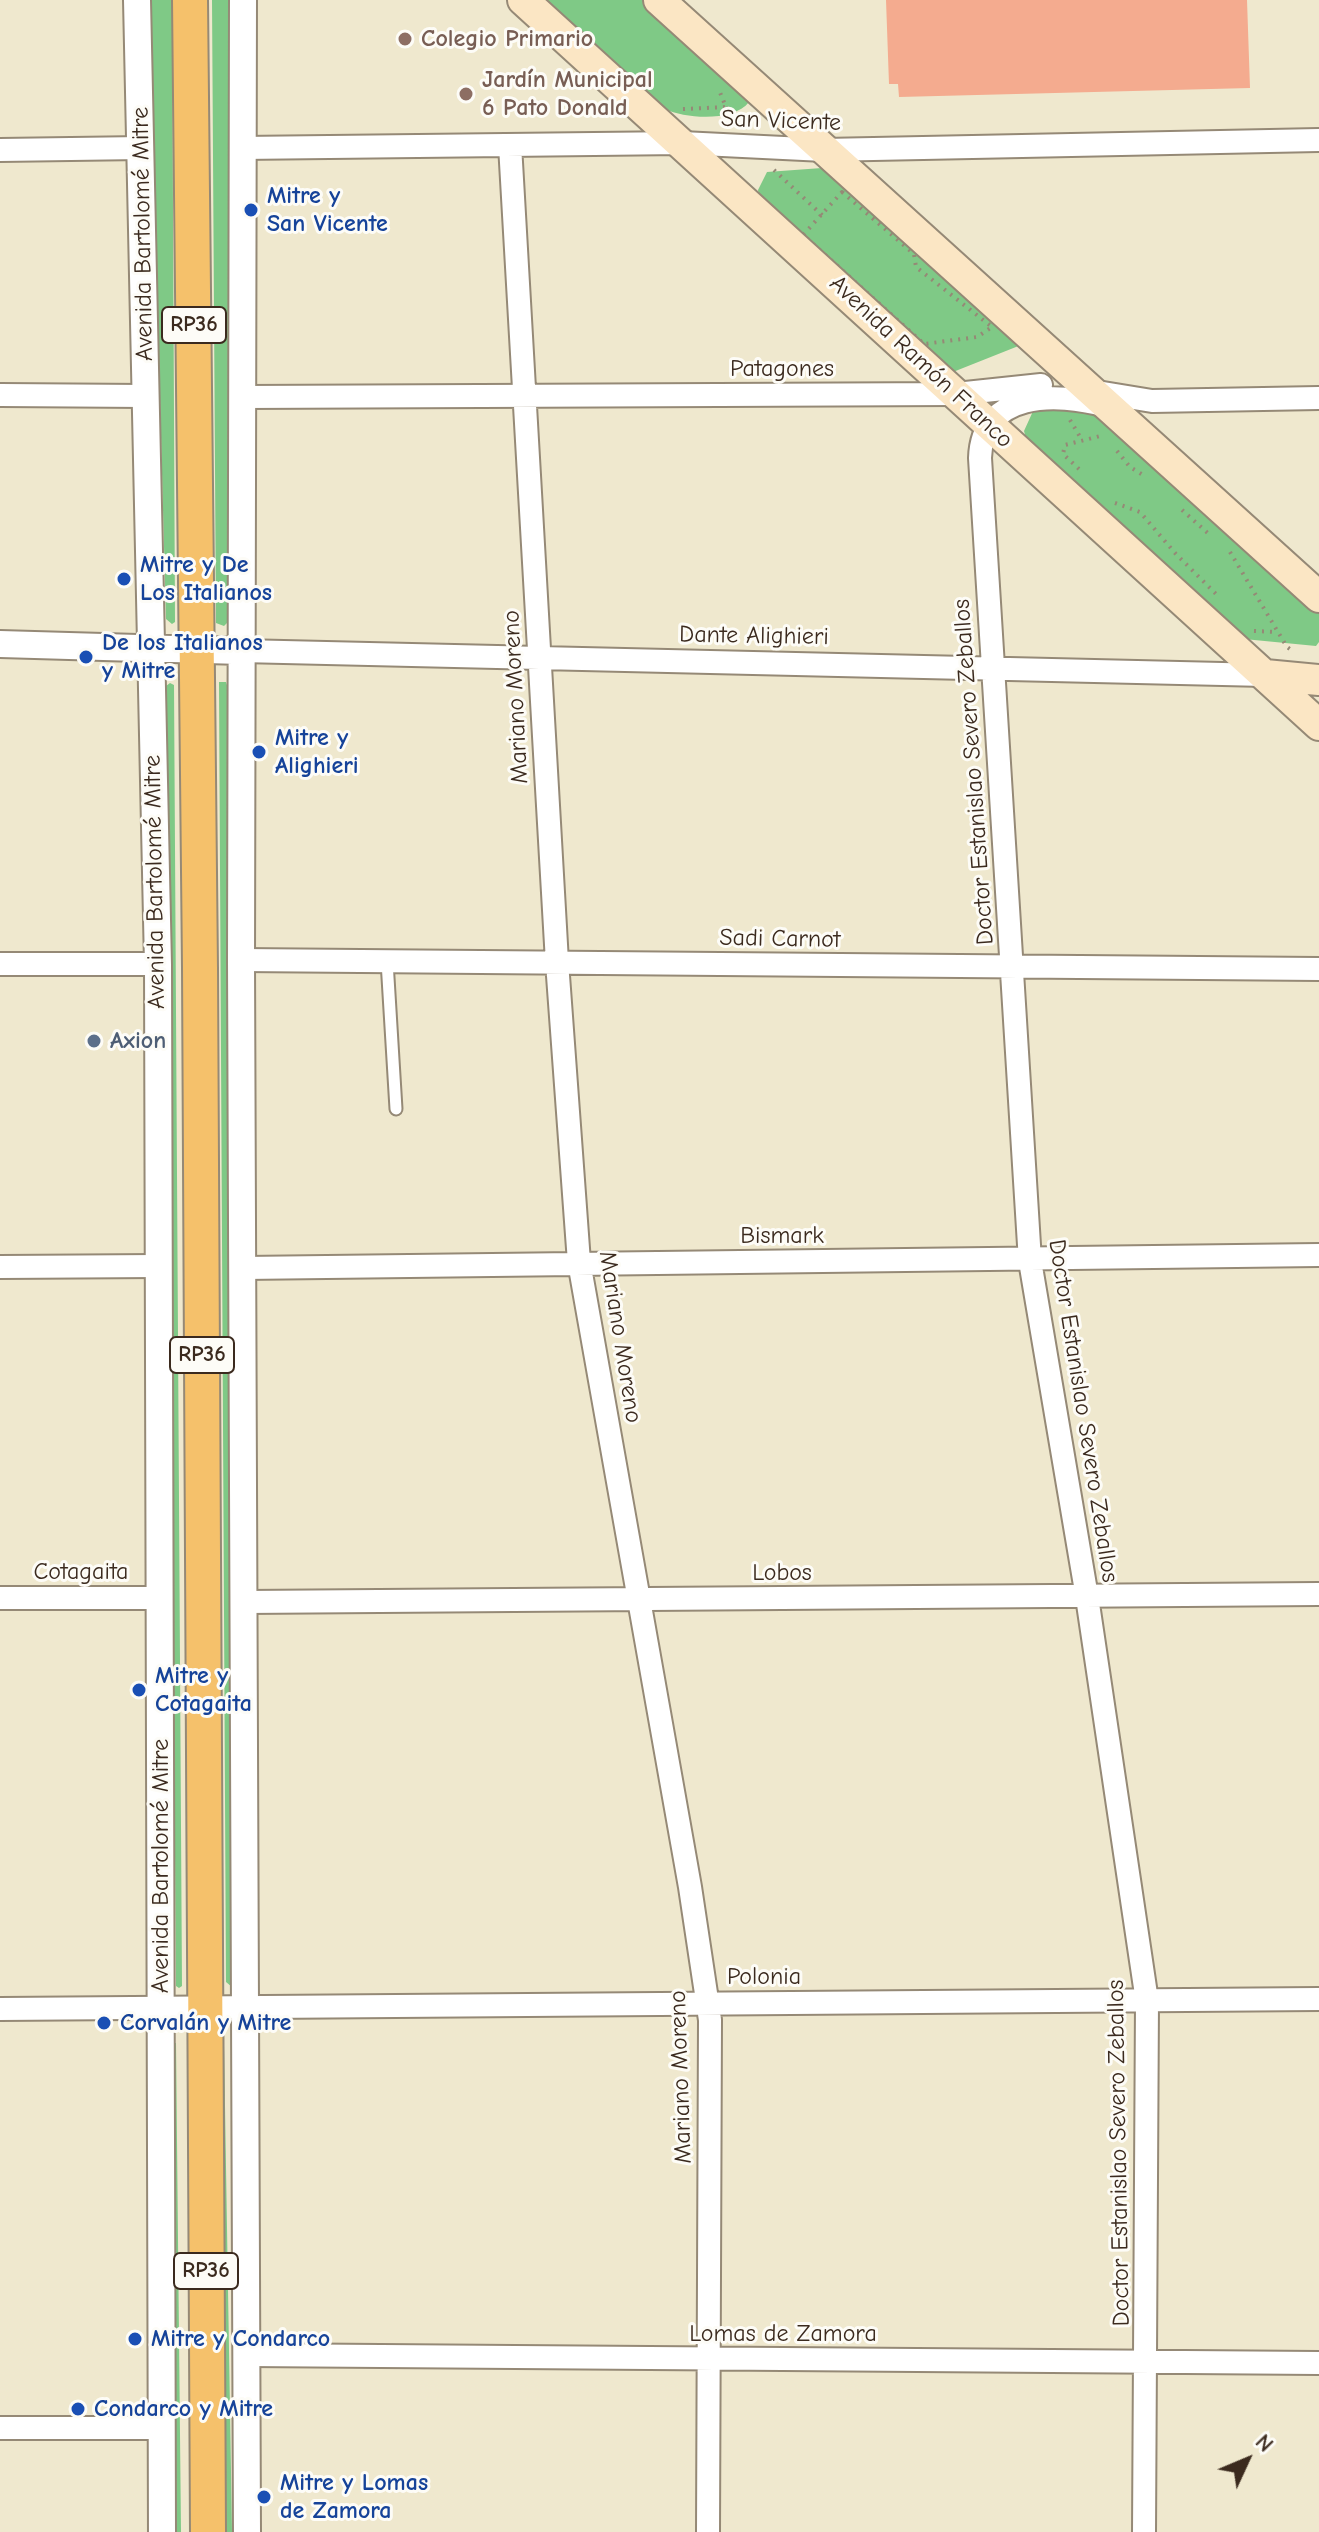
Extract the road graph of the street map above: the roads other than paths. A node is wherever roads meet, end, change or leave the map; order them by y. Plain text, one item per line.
1 (137, 0) edge
2 (190, 0) edge
3 (243, 0) edge
4 (523, 0) edge
5 (659, 0) edge
6 (1319, 140) edge
7 (682, 143) junction
8 (510, 145) junction
9 (142, 148) junction
10 (241, 148) junction
11 (0, 150) edge
12 (824, 150) junction
13 (956, 394) junction
14 (0, 395) edge
15 (146, 396) junction
16 (524, 396) junction
17 (243, 397) junction
18 (1098, 398) junction
19 (1319, 398) edge
20 (988, 424) junction
21 (1308, 588) edge
22 (1319, 603) edge
23 (0, 644) edge
24 (152, 648) junction
25 (196, 651) junction
26 (241, 651) junction
27 (540, 657) junction
28 (992, 667) junction
29 (1265, 675) junction
30 (1319, 680) edge
31 (1319, 725) edge
32 (241, 960) junction
33 (387, 961) junction
34 (557, 962) junction
35 (0, 964) edge
36 (158, 964) junction
37 (1014, 968) junction
38 (1319, 969) edge
39 (396, 1109) dead end
40 (1319, 1255) edge
41 (1030, 1261) junction
42 (579, 1262) junction
43 (158, 1266) junction
44 (0, 1267) edge
45 (244, 1268) junction
46 (1319, 1594) edge
47 (1087, 1597) junction
48 (0, 1598) edge
49 (161, 1598) junction
50 (639, 1599) junction
51 (245, 1602) junction
52 (1319, 1999) edge
53 (1147, 2001) junction
54 (708, 2003) junction
55 (160, 2008) junction
56 (0, 2009) edge
57 (204, 2009) junction
58 (246, 2009) junction
59 (247, 2355) junction
60 (710, 2360) junction
61 (1147, 2362) junction
62 (1319, 2363) edge
63 (0, 2428) edge
64 (161, 2428) junction
65 (162, 2532) edge
66 (208, 2532) edge
67 (247, 2532) edge
68 (708, 2532) edge
69 (1144, 2532) edge

1 - 9 street, Avenida Bartolomé Mitre
2 - 25 main road, Avenida Bartolomé Mitre / RP36
3 - 10 street
4 - 7 main road, Avenida Ramón Franco
5 - 12 main road
6 - 12 street, San Vicente
7 - 8 street, San Vicente
7 - 12 street, San Vicente
7 - 13 main road, Avenida Ramón Franco
8 - 10 street, San Vicente
8 - 16 street, Mariano Moreno
9 - 11 street
9 - 15 street, Avenida Bartolomé Mitre
10 - 17 street
12 - 18 main road
13 - 16 street, Patagones
13 - 18 street, Patagones
13 - 20 main road, Avenida Ramón Franco
14 - 15 street
15 - 24 street, Avenida Bartolomé Mitre
16 - 17 street, Patagones
16 - 27 street, Mariano Moreno
17 - 26 street
18 - 19 street, Patagones
18 - 20 street
18 - 21 main road
20 - 28 street, Doctor Estanislao Severo Zeballos
20 - 29 main road, Avenida Ramón Franco
21 - 22 main road
23 - 24 street
24 - 25 street
24 - 36 street, Avenida Bartolomé Mitre
25 - 26 street
25 - 57 main road, Avenida Bartolomé Mitre / RP36
26 - 27 street, Dante Alighieri
26 - 32 street
27 - 28 street, Dante Alighieri
27 - 34 street, Mariano Moreno
28 - 29 street, Dante Alighieri
28 - 37 street, Doctor Estanislao Severo Zeballos
29 - 30 main road
29 - 31 main road, Avenida Ramón Franco
32 - 33 street, Sadi Carnot
32 - 45 street
33 - 34 street, Sadi Carnot
33 - 39 lane
34 - 37 street, Sadi Carnot
34 - 42 street, Mariano Moreno
35 - 36 street
36 - 43 street, Avenida Bartolomé Mitre
37 - 38 street, Sadi Carnot
37 - 41 street, Doctor Estanislao Severo Zeballos
40 - 41 street, Bismark
41 - 42 street, Bismark
41 - 47 street, Doctor Estanislao Severo Zeballos
42 - 45 street, Bismark
42 - 50 street, Mariano Moreno
43 - 44 street
43 - 49 street, Avenida Bartolomé Mitre
45 - 51 street
46 - 47 street, Lobos
47 - 50 street, Lobos
47 - 53 street, Doctor Estanislao Severo Zeballos
48 - 49 street, Cotagaita
49 - 55 street, Avenida Bartolomé Mitre
50 - 51 street, Lobos
50 - 54 street, Mariano Moreno
51 - 58 street
52 - 53 street, Polonia
53 - 54 street, Polonia
53 - 61 street, Doctor Estanislao Severo Zeballos
54 - 58 street, Polonia
54 - 60 street, Mariano Moreno
55 - 56 street, Polonia
55 - 57 street, Polonia
55 - 64 street, Avenida Bartolomé Mitre
57 - 58 street, Polonia
57 - 66 main road, Avenida Bartolomé Mitre / RP36
58 - 59 street
59 - 60 street, Lomas de Zamora
59 - 67 street
60 - 61 street, Lomas de Zamora
60 - 68 street, Mariano Moreno
61 - 62 street, Lomas de Zamora
61 - 69 street, Doctor Estanislao Severo Zeballos
63 - 64 street
64 - 65 street, Avenida Bartolomé Mitre

